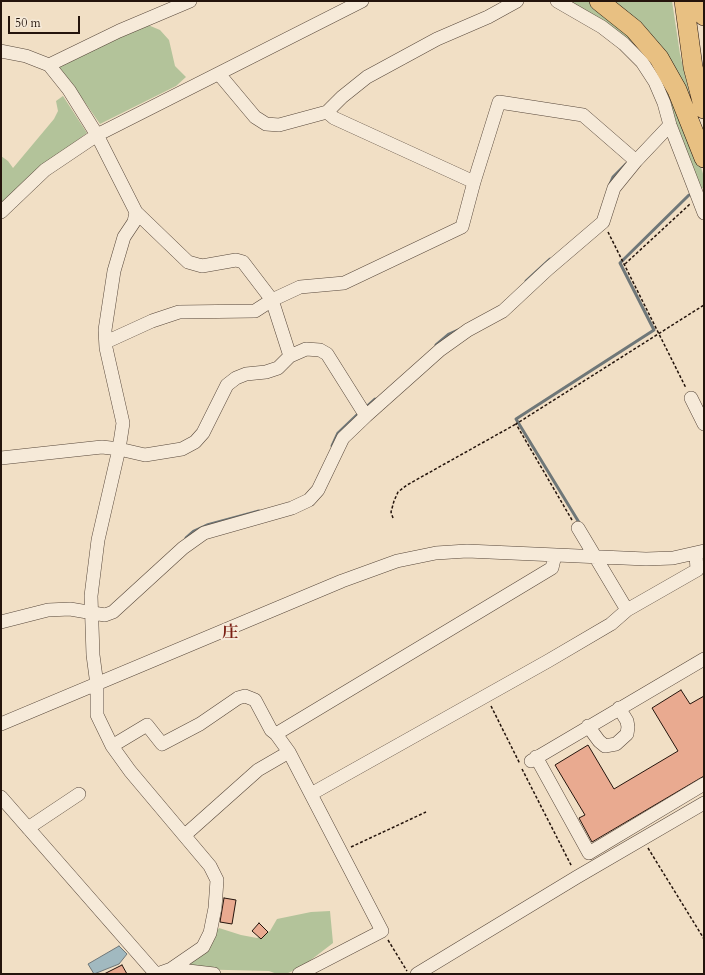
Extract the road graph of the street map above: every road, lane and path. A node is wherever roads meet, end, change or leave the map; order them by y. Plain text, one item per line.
1 (190, 1) edge
2 (362, 1) edge
3 (517, 1) edge
4 (557, 1) edge
5 (599, 1) edge
6 (684, 1) edge
7 (702, 1) edge
8 (704, 16) edge
9 (1, 51) edge
10 (49, 65) junction
11 (219, 74) junction
12 (704, 109) edge
13 (327, 112) junction
14 (670, 125) junction
15 (97, 134) junction
16 (704, 158) edge
17 (636, 161) junction
18 (474, 182) junction
19 (698, 196) junction
20 (1, 212) edge
21 (136, 212) junction
22 (704, 213) edge
23 (603, 222) junction
24 (625, 264) junction
25 (272, 300) junction
26 (704, 305) edge
27 (660, 332) junction
28 (106, 342) junction
29 (290, 356) junction
30 (691, 398) joint
31 (366, 416) junction
32 (516, 424) junction
33 (704, 424) edge
34 (119, 449) junction
35 (1, 458) edge
36 (393, 518) dead end
37 (578, 528) joint
38 (700, 552) edge
39 (555, 555) junction
40 (596, 557) junction
41 (628, 610) junction
42 (92, 613) junction
43 (1, 622) edge
44 (704, 659) edge
45 (97, 685) junction
46 (485, 696) junction
47 (619, 708) junction
48 (1, 724) edge
49 (588, 726) junction
50 (276, 734) junction
51 (112, 746) junction
52 (289, 752) junction
53 (704, 784) edge
54 (79, 794) dead end
55 (311, 794) junction
56 (1, 797) edge
57 (704, 803) edge
58 (426, 812) dead end
59 (28, 828) junction
60 (185, 835) junction
61 (642, 839) junction
62 (340, 852) junction
63 (577, 876) junction
64 (382, 931) junction
65 (704, 939) edge
66 (171, 969) junction
67 (157, 974) edge
68 (214, 974) edge
69 (299, 974) edge
70 (409, 974) edge
71 (417, 974) edge

1 - 10 street
2 - 11 street
3 - 13 street
4 - 14 street
5 - 16 highway
6 - 12 highway
7 - 8 highway
9 - 10 street
10 - 15 street
11 - 13 street
11 - 15 street
13 - 18 street
14 - 17 street
14 - 19 street
15 - 20 street
15 - 21 street
17 - 18 street
17 - 23 street
18 - 25 street
19 - 22 street
19 - 24 path
21 - 25 street
21 - 28 street
23 - 24 path
23 - 31 street
24 - 27 path
25 - 28 street
25 - 29 street
26 - 27 path
27 - 30 path
27 - 32 path
28 - 34 street
29 - 31 street
29 - 34 street
30 - 33 street
31 - 42 street
32 - 36 path
32 - 37 path
34 - 35 street
34 - 42 street
37 - 40 street
38 - 40 street
38 - 41 street
39 - 40 street
39 - 45 street
39 - 50 street
40 - 41 street
41 - 46 street
42 - 43 street
42 - 45 street
44 - 47 street
45 - 48 street
45 - 51 street
46 - 55 street
46 - 63 path
47 - 49 street
47 - 49 street
49 - 53 street
50 - 51 street
50 - 52 street
51 - 60 street
52 - 55 street
52 - 60 street
54 - 59 street
55 - 62 street
56 - 59 street
57 - 61 street
58 - 62 path
59 - 67 street
60 - 66 street
61 - 63 street
61 - 65 path
62 - 64 street
63 - 71 street
64 - 69 street
64 - 70 path
66 - 67 street
66 - 68 street

